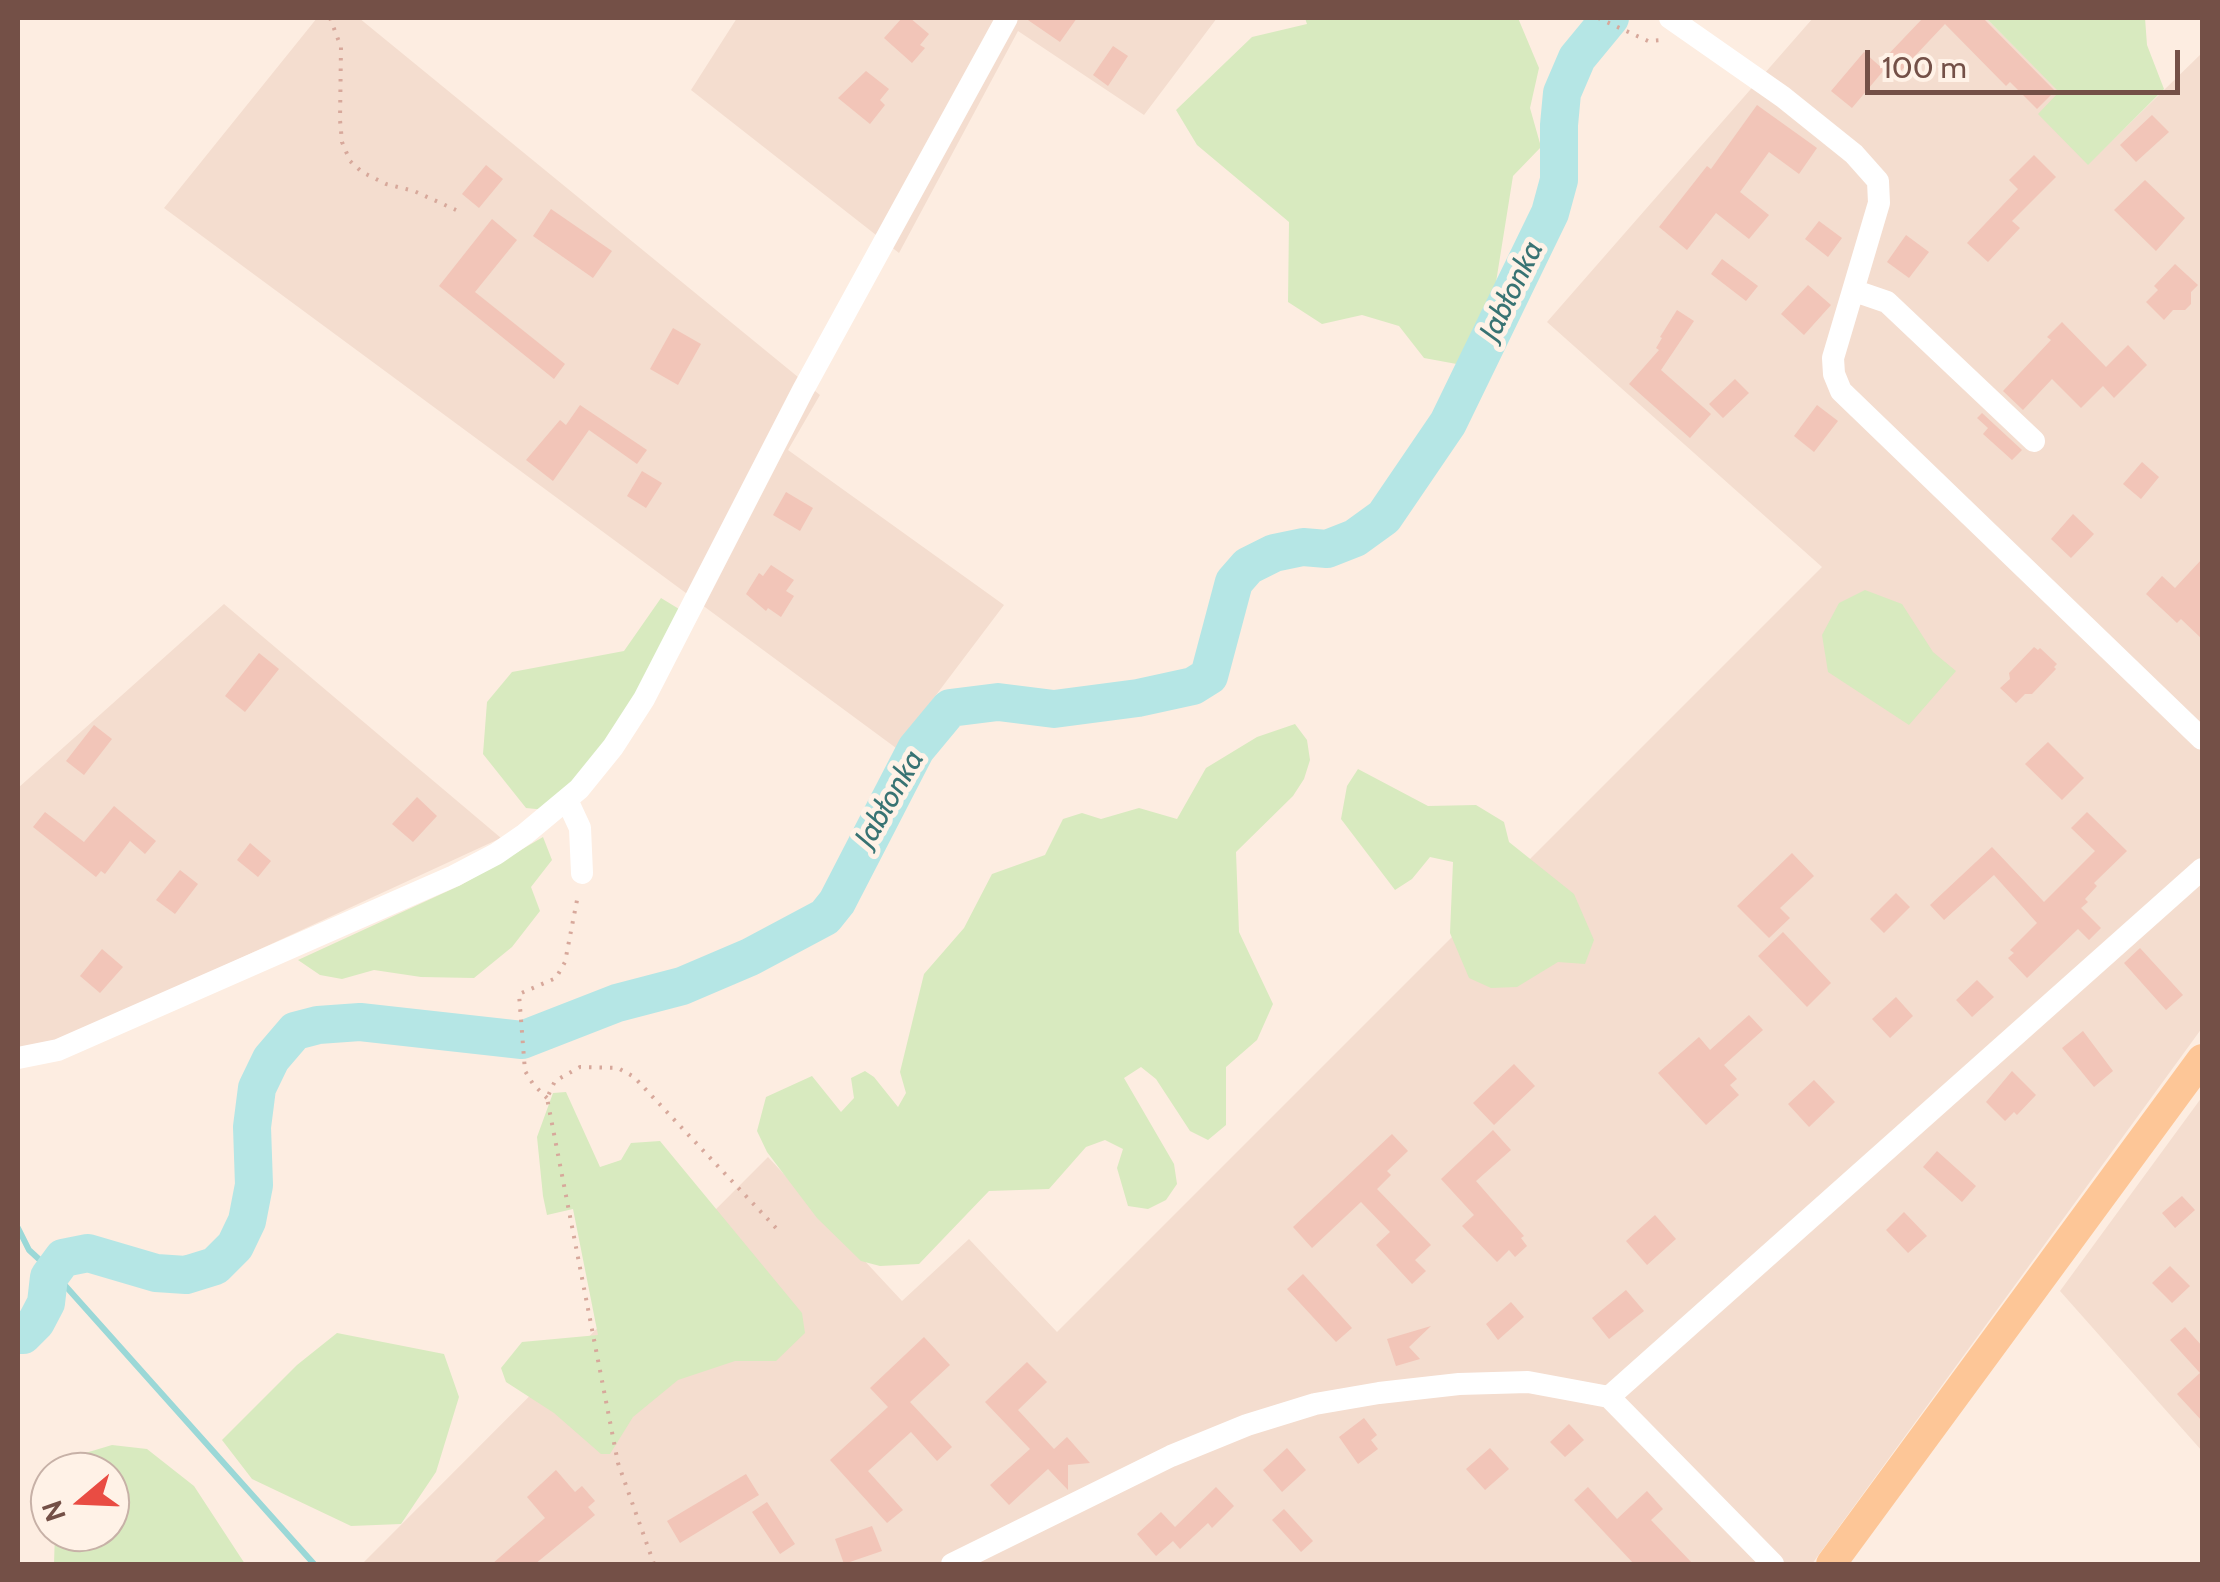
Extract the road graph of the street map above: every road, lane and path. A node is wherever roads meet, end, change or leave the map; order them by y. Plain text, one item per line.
1 (330, 18) edge
2 (1007, 18) edge
3 (1598, 18) edge
4 (1670, 18) edge
5 (1623, 30) dead end
6 (456, 210) dead end
7 (1855, 291) junction
8 (2034, 442) dead end
9 (2202, 739) edge
10 (567, 800) junction
11 (2202, 870) edge
12 (582, 873) joint
13 (18, 1058) edge
14 (2202, 1059) edge
15 (548, 1098) junction
16 (777, 1229) dead end
17 (1608, 1397) junction
18 (654, 1564) edge
19 (952, 1564) edge
20 (1773, 1564) edge
21 (1831, 1564) edge

1 - 6 path
2 - 10 street
3 - 5 path
4 - 7 street
7 - 8 street
7 - 9 street
10 - 12 street
10 - 13 street
11 - 17 street
12 - 15 path
14 - 21 main road
15 - 16 path
15 - 18 path
17 - 19 street
17 - 20 street

